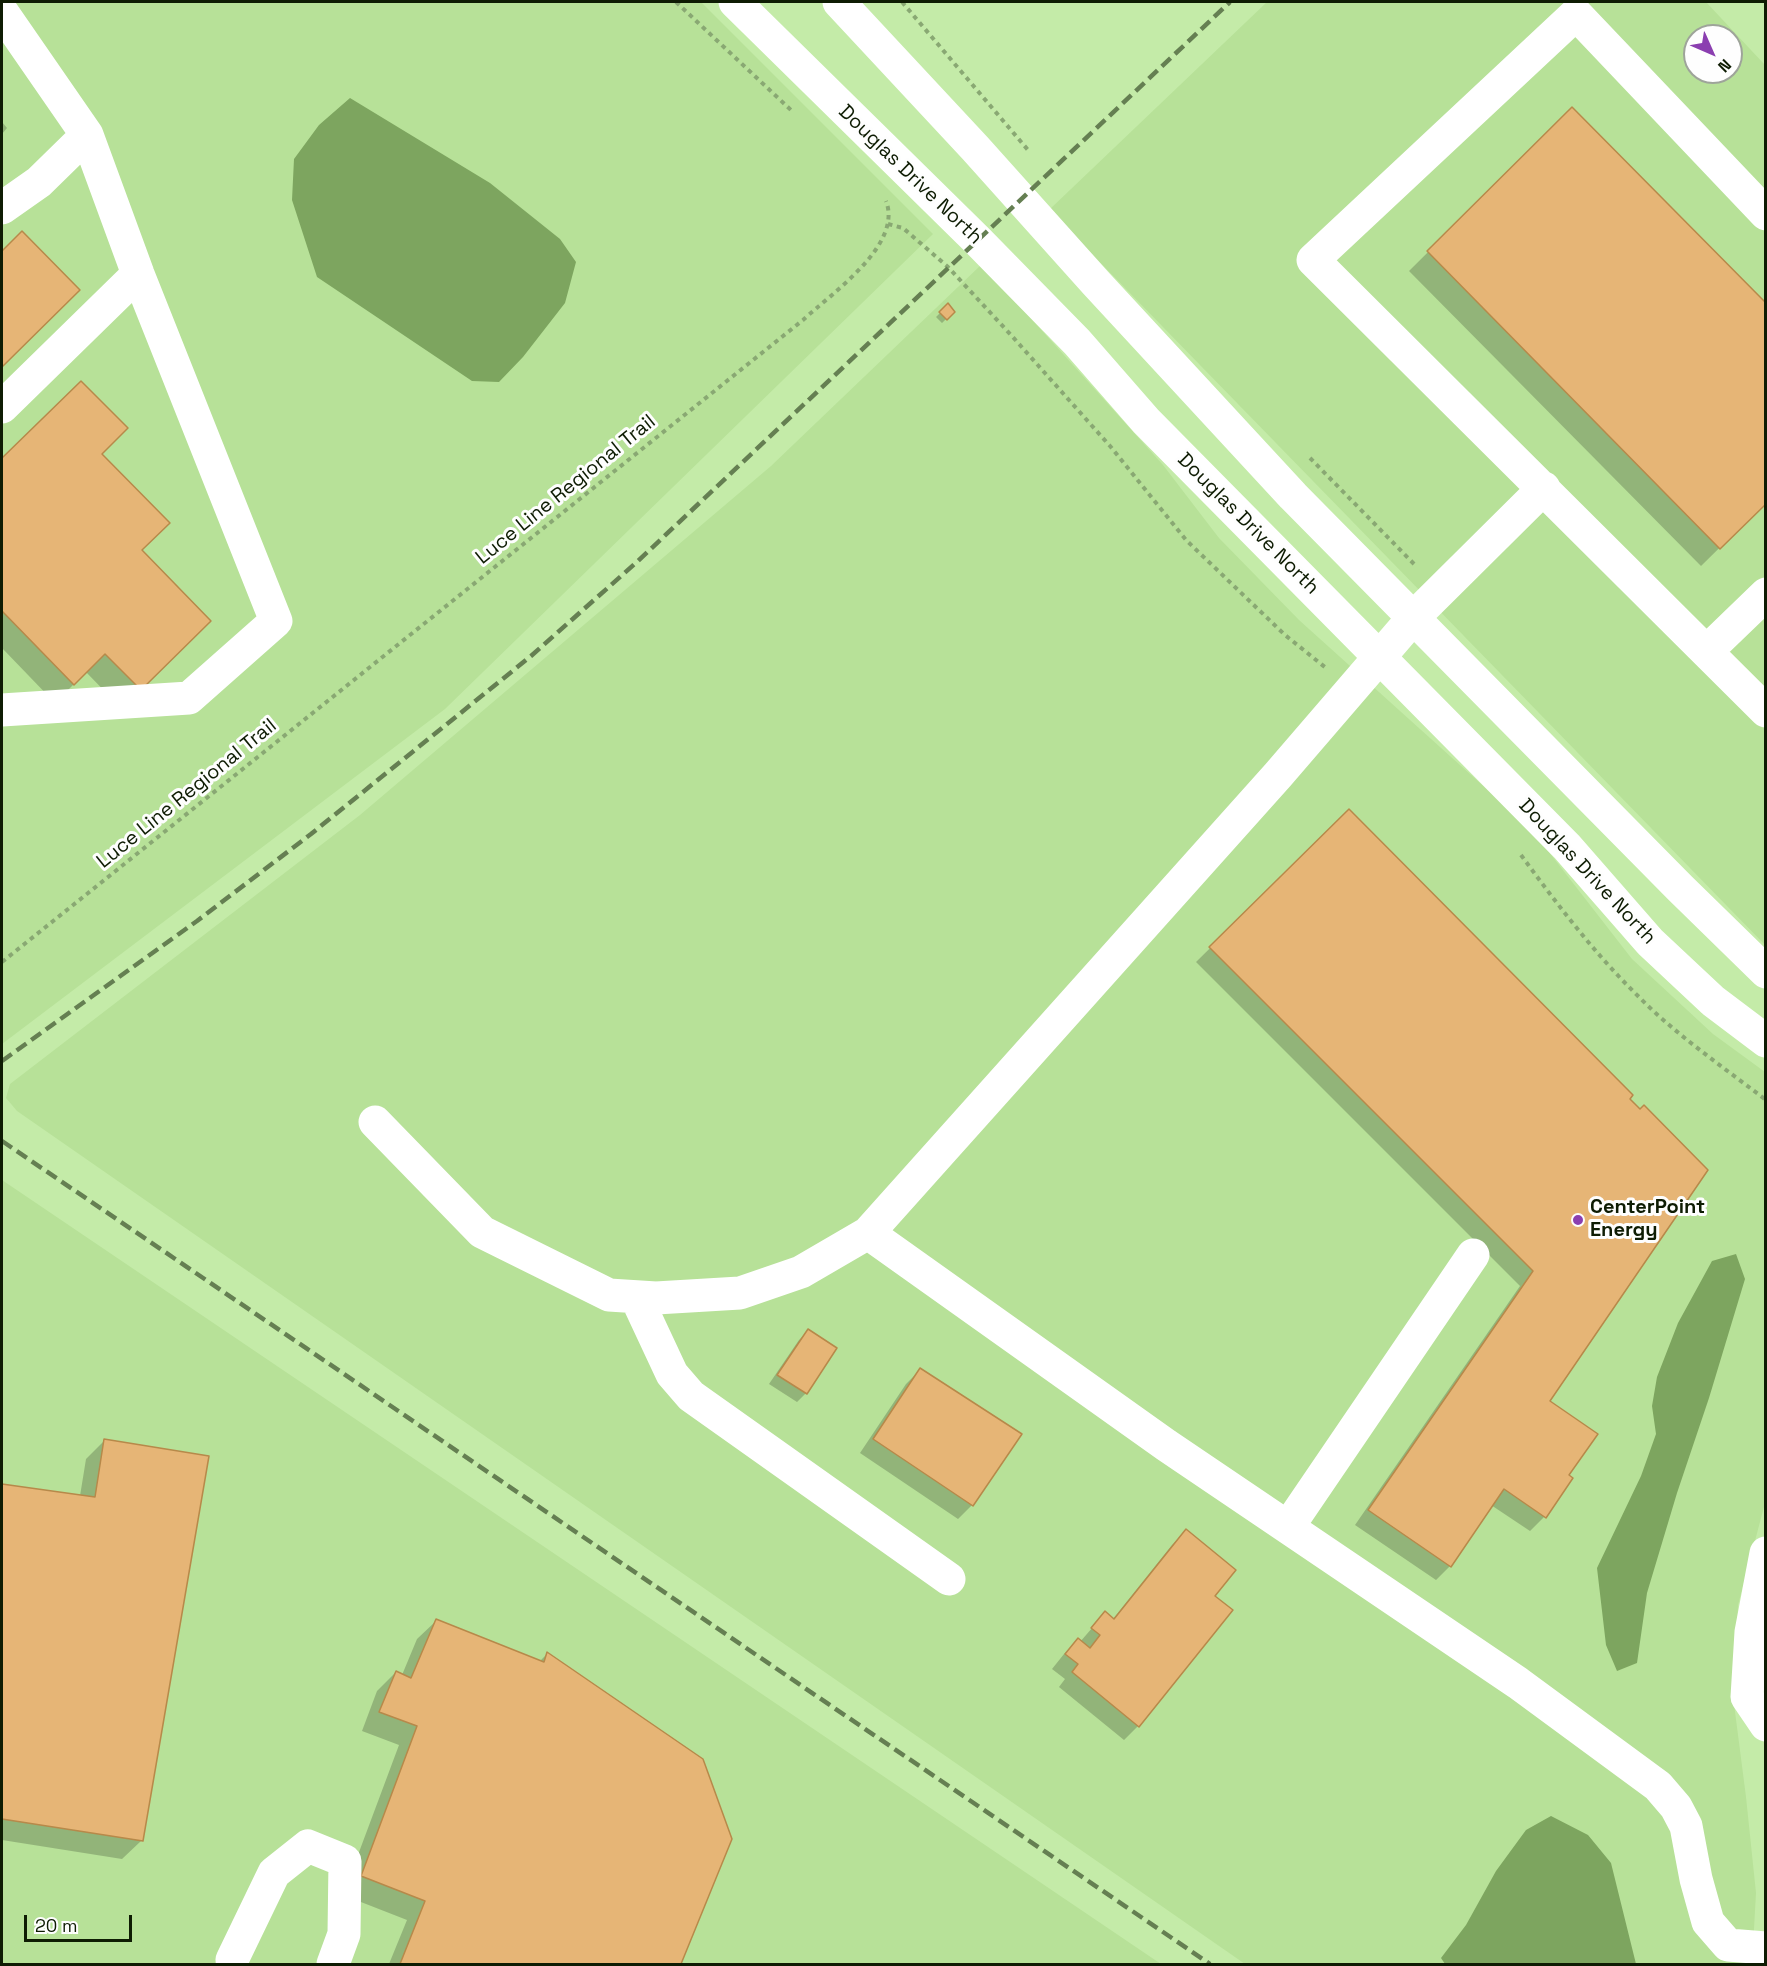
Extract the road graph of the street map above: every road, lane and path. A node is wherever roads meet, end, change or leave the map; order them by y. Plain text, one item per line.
1 (676, 2) edge
2 (735, 2) edge
3 (839, 2) edge
4 (902, 2) edge
5 (2, 12) edge
6 (794, 113) dead end
7 (87, 135) junction
8 (1034, 157) dead end
9 (884, 196) dead end
10 (2, 208) edge
11 (1766, 214) edge
12 (138, 274) junction
13 (2, 407) edge
14 (1303, 452) dead end
15 (1544, 488) junction
16 (1440, 591) junction
17 (1766, 594) edge
18 (1414, 617) junction
19 (1707, 651) junction
20 (1380, 657) junction
21 (2, 710) edge
22 (1766, 711) edge
23 (2, 962) edge
24 (1766, 972) edge
25 (1766, 1041) edge
26 (375, 1122) dead end
27 (868, 1233) junction
28 (1473, 1256) dead end
29 (636, 1297) junction
30 (1288, 1527) junction
31 (1766, 1553) edge
32 (949, 1579) dead end
33 (1766, 1725) edge
34 (1766, 1948) edge
35 (232, 1960) dead end
36 (333, 1965) edge

1 - 6 path
2 - 20 street, Douglas Drive North
3 - 18 street
4 - 8 path
5 - 7 street
7 - 10 street
7 - 12 street
9 - 23 path, Luce Line Regional Trail
11 - 15 street
12 - 13 street
12 - 21 street
14 - 16 path
15 - 16 street
15 - 19 street
16 - 18 street
17 - 19 street
18 - 20 street
18 - 24 street
19 - 22 street
20 - 25 street, Douglas Drive North
20 - 27 street
26 - 29 street
27 - 29 street
27 - 30 street
28 - 30 street
29 - 32 street
30 - 34 street
31 - 33 street
35 - 36 street

